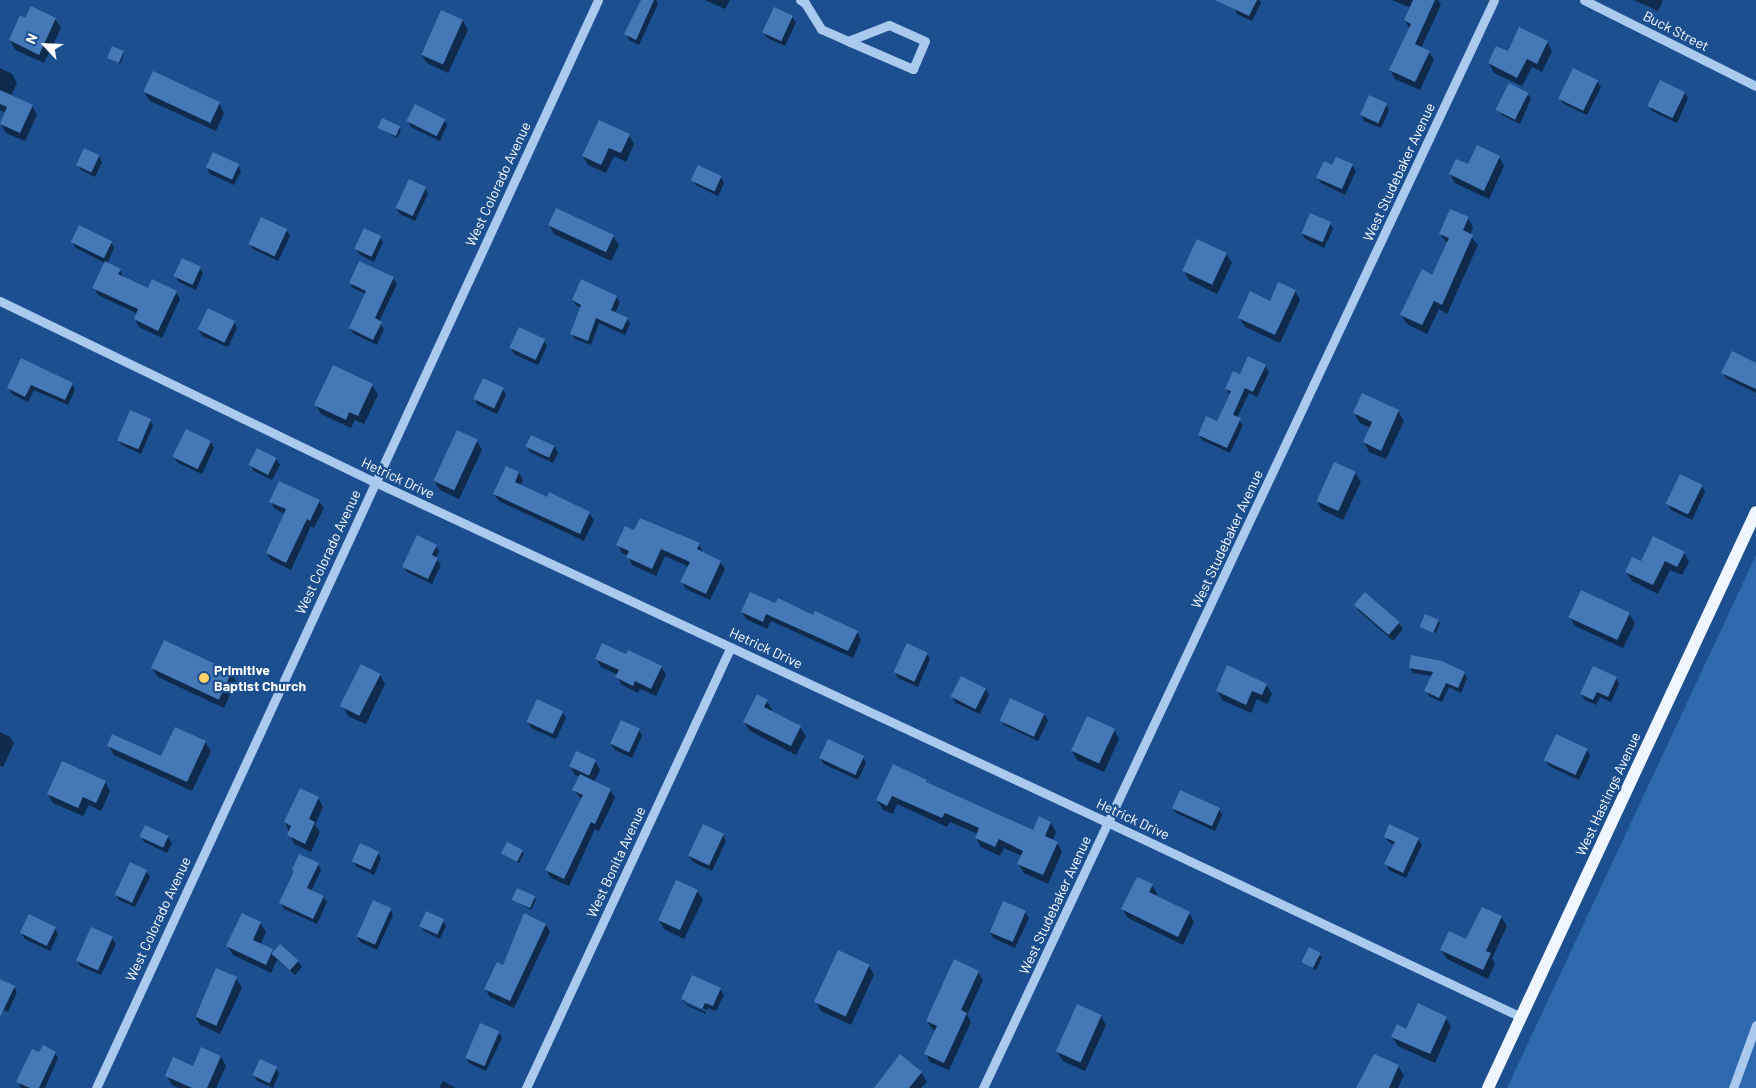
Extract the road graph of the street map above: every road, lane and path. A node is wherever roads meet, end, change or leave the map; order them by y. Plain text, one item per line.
1 (598, 0) edge
2 (800, 0) edge
3 (1494, 0) edge
4 (1584, 0) edge
5 (848, 41) junction
6 (1756, 86) edge
7 (0, 301) edge
8 (375, 482) junction
9 (1756, 512) edge
10 (731, 647) junction
11 (1109, 823) junction
12 (1521, 1017) junction
13 (1756, 1025) edge
14 (96, 1088) edge
15 (526, 1088) edge
16 (983, 1088) edge
17 (1488, 1088) edge
18 (1733, 1088) edge

1 - 8 street, West Colorado Avenue
2 - 5 street
3 - 11 street, West Studebaker Avenue
4 - 6 street, Buck Street
5 - 5 street
7 - 8 street, Hetrick Drive
8 - 10 street, Hetrick Drive
8 - 14 street, West Colorado Avenue
9 - 12 main road, West Hastings Avenue
10 - 11 street, Hetrick Drive
10 - 15 street, West Bonita Avenue
11 - 12 street, Hetrick Drive
11 - 16 street, West Studebaker Avenue
12 - 17 main road, West Hastings Avenue
13 - 18 street

